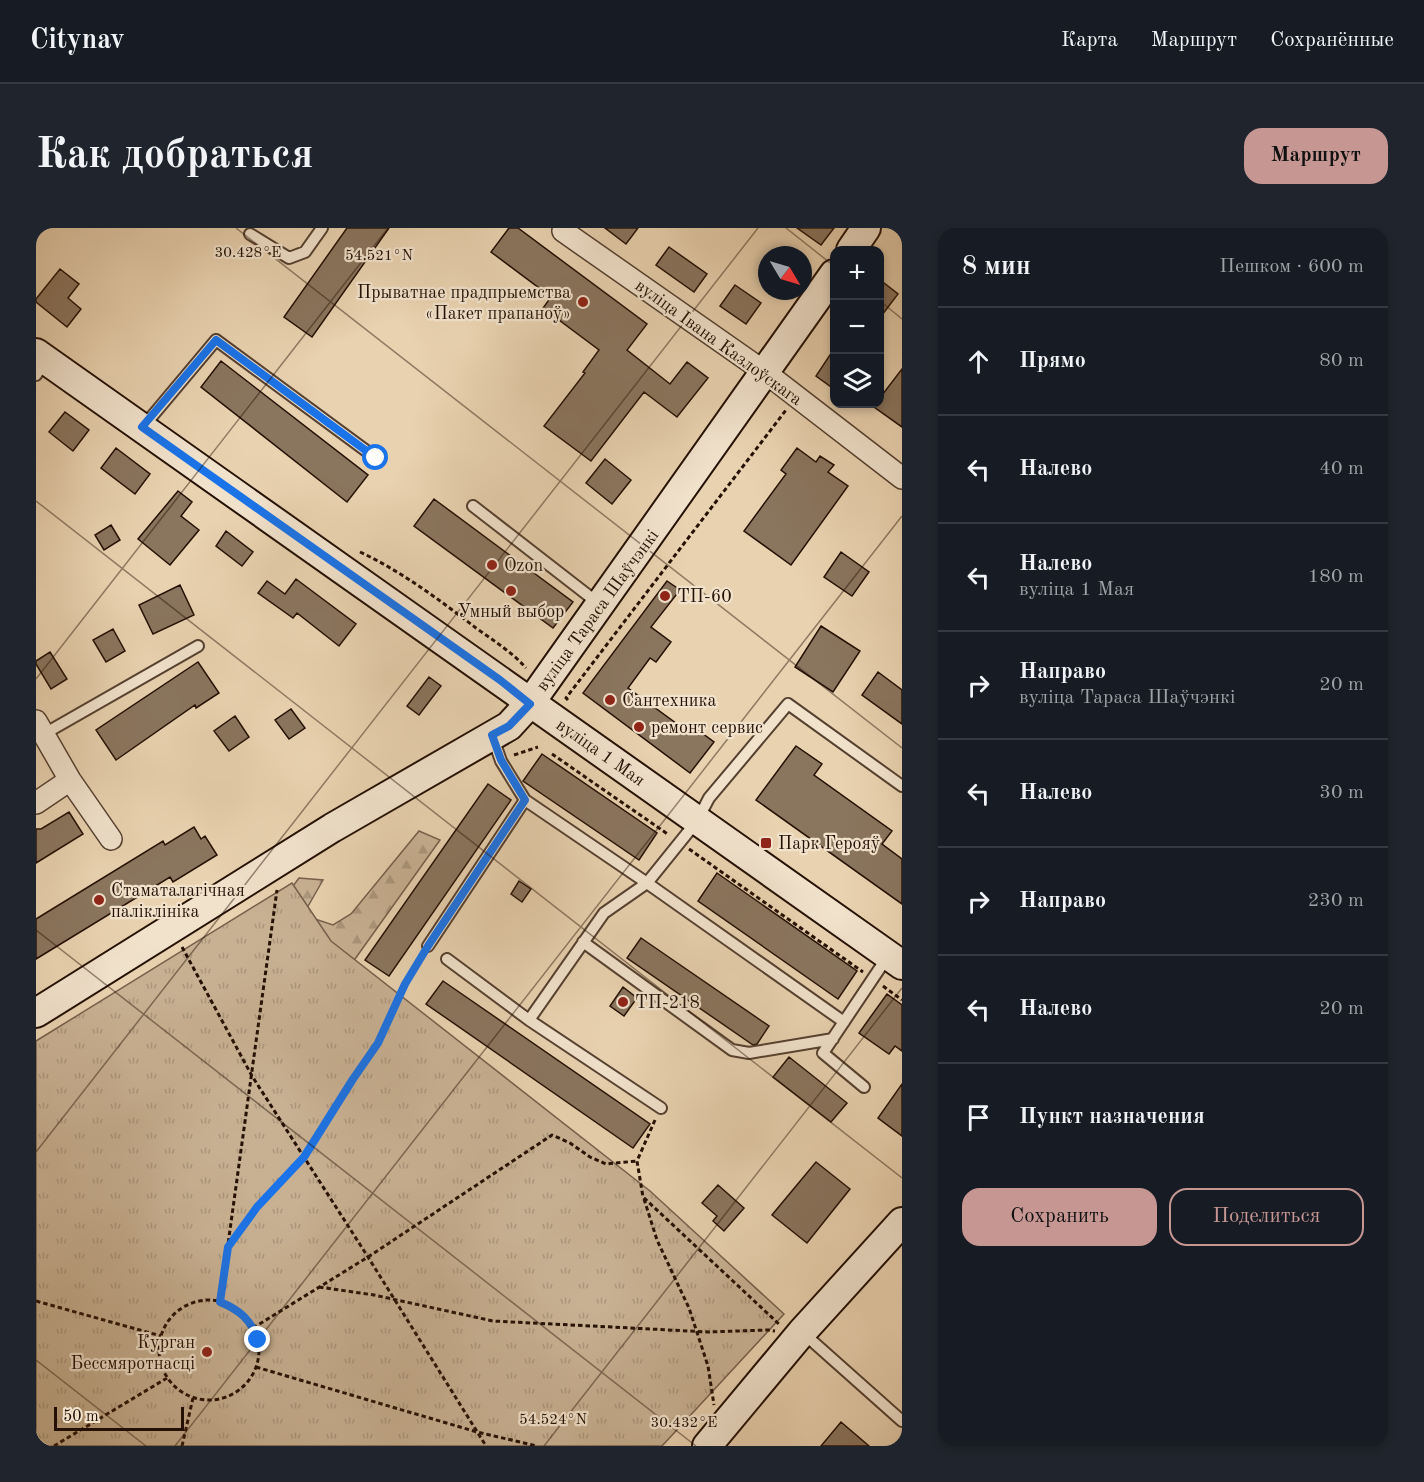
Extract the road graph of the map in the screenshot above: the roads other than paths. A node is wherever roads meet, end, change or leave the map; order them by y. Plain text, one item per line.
1 (322, 228) edge
2 (866, 228) edge
3 (563, 231) dead end
4 (250, 234) dead end
5 (854, 246) edge
6 (830, 280) edge
7 (39, 363) edge
8 (766, 374) junction
9 (142, 427) junction
10 (376, 458) dead end
11 (902, 478) edge
12 (473, 506) dead end
13 (601, 605) junction
14 (198, 646) dead end
15 (530, 704) junction
16 (40, 727) edge
17 (492, 735) junction
18 (70, 780) junction
19 (902, 786) edge
20 (525, 800) junction
21 (36, 803) edge
22 (689, 832) junction
23 (111, 839) dead end
24 (647, 883) junction
25 (583, 942) junction
26 (428, 946) road end
27 (447, 959) dead end
28 (895, 960) edge
29 (36, 1013) edge
30 (529, 1020) junction
31 (844, 1022) junction
32 (832, 1039) junction
33 (864, 1087) dead end
34 (661, 1108) road end
35 (901, 1226) edge
36 (789, 1331) junction
37 (902, 1421) edge
38 (707, 1446) edge

1 - 4 lane
2 - 5 street
3 - 8 street, вуліца Івана Казлоўскага
6 - 8 street, вуліца Тараса Шаўчэнкі
7 - 9 street, вуліца 1 Мая
8 - 11 street, вуліца Івана Казлоўскага
8 - 13 street, вуліца Тараса Шаўчэнкі
9 - 10 lane
9 - 15 street, вуліца 1 Мая
12 - 13 lane
13 - 15 street, вуліца Тараса Шаўчэнкі
14 - 16 lane
15 - 17 street, вуліца Тараса Шаўчэнкі
15 - 22 street, вуліца 1 Мая
16 - 18 street
17 - 20 lane
17 - 29 street, вуліца Тараса Шаўчэнкі
18 - 21 street
18 - 23 street
19 - 22 lane
20 - 24 lane
20 - 26 lane
22 - 24 lane
22 - 28 street, вуліца 1 Мая
24 - 25 lane
24 - 31 lane
25 - 30 lane
25 - 32 lane
27 - 30 lane
28 - 31 lane
30 - 34 lane
31 - 32 lane
32 - 33 lane
35 - 36 street
36 - 37 lane
36 - 38 street

